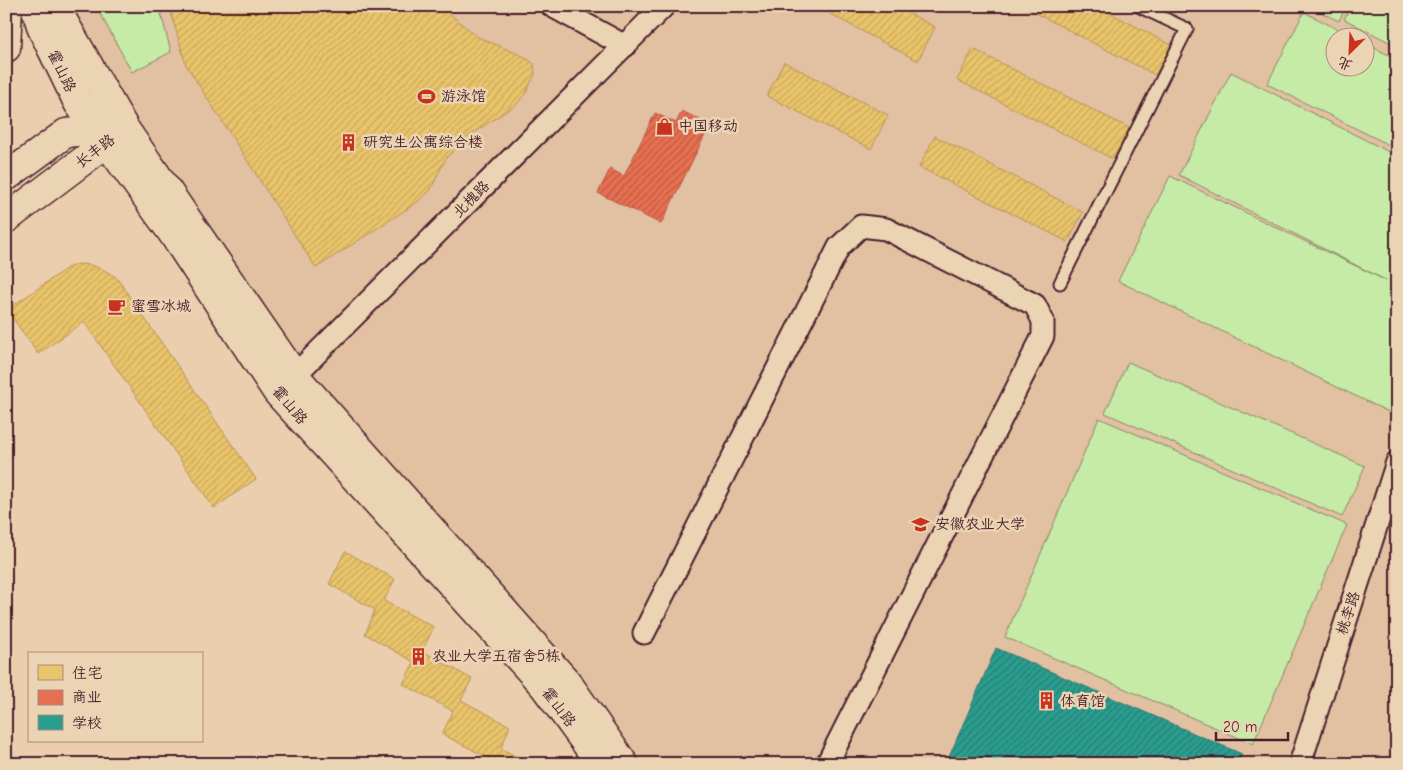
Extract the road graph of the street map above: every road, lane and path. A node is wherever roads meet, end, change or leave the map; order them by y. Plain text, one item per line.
1 (8, 6) edge
2 (35, 6) edge
3 (59, 6) edge
4 (552, 6) edge
5 (664, 6) edge
6 (1138, 6) edge
7 (625, 46) junction
8 (6, 48) edge
9 (110, 134) junction
10 (6, 177) edge
11 (6, 219) edge
12 (1060, 283) dead end
13 (286, 384) junction
14 (1397, 462) edge
15 (644, 633) dead end
16 (601, 764) edge
17 (624, 764) edge
18 (827, 764) edge
19 (1300, 764) edge

1 - 8 main road
2 - 9 main road, 霍山路
3 - 9 main road, 霍山路
4 - 7 street
5 - 7 street, 北槐路
6 - 12 lane
7 - 13 street, 北槐路
9 - 10 main road, 长丰路
9 - 11 main road, 长丰路
9 - 13 main road, 霍山路
13 - 16 main road, 霍山路
13 - 17 main road, 霍山路
14 - 19 street, 桃李路
15 - 18 street

